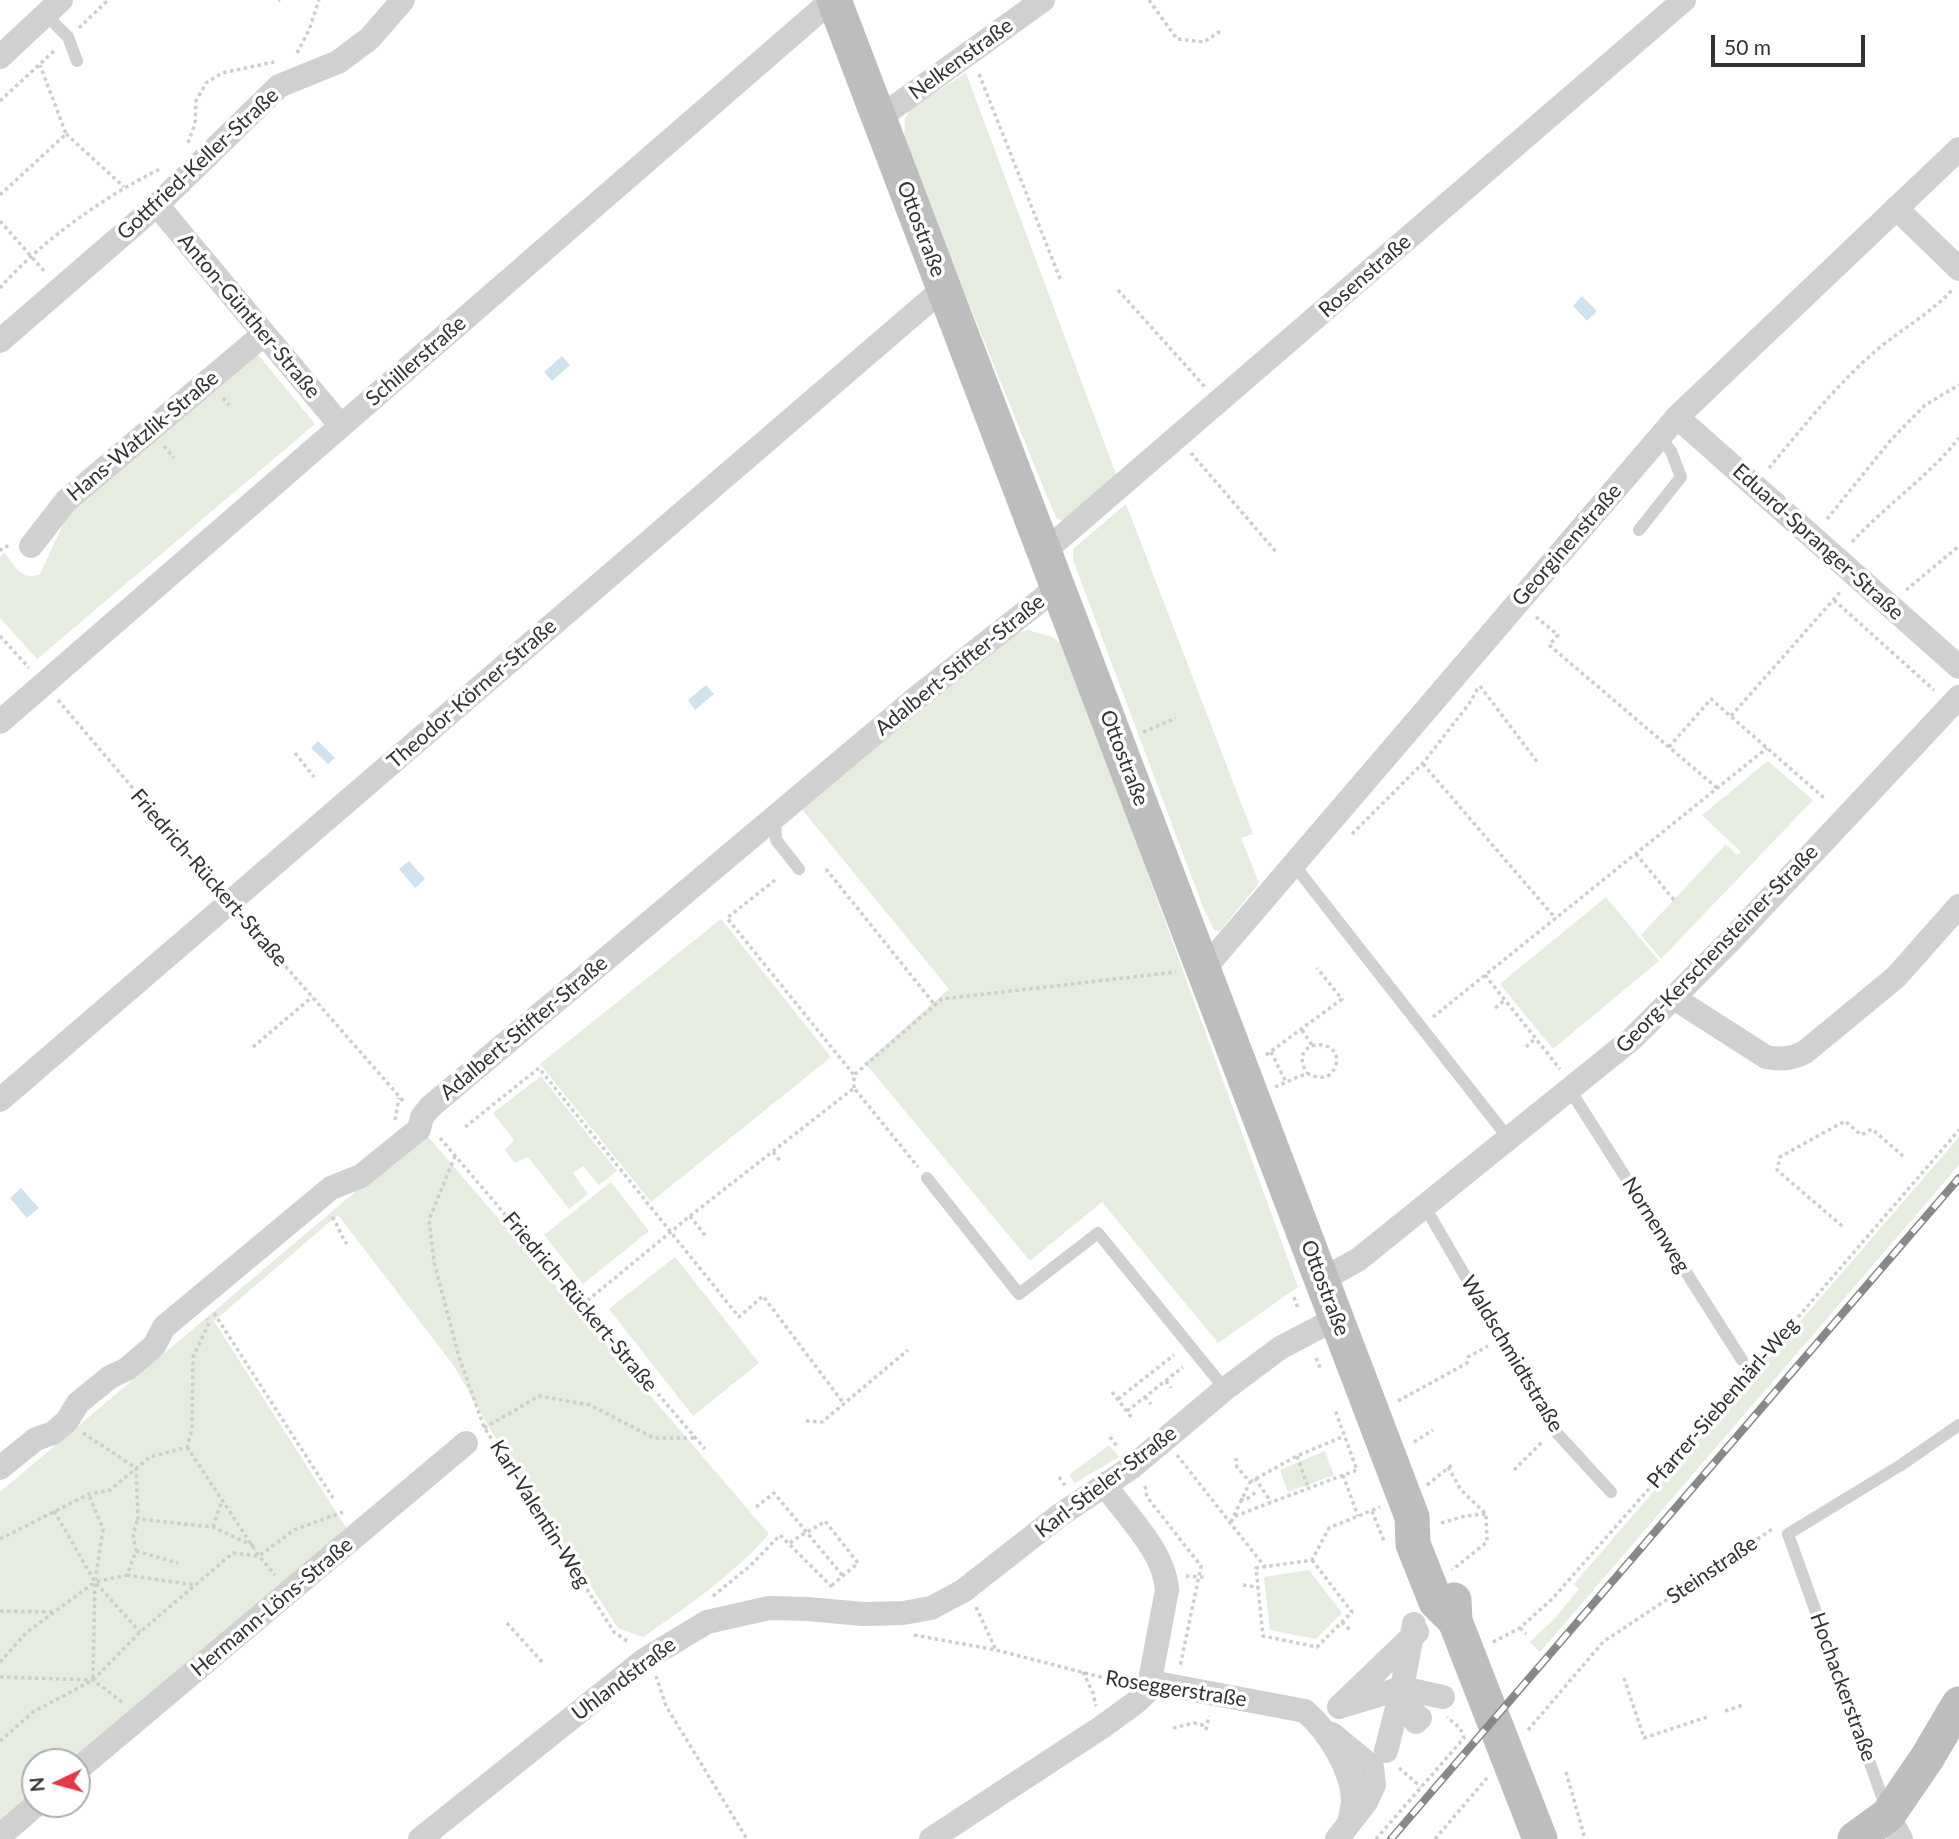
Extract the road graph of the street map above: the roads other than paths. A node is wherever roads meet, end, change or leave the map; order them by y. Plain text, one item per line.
1 (403, 0) edge
2 (833, 0) edge
3 (1043, 0) edge
4 (1684, 0) edge
5 (53, 7) edge
6 (0, 57) edge
7 (77, 61) dead end
8 (879, 118) junction
9 (1959, 149) edge
10 (157, 205) junction
11 (1896, 208) junction
12 (1959, 269) edge
13 (944, 288) junction
14 (264, 334) junction
15 (0, 341) edge
16 (1677, 417) junction
17 (341, 426) junction
18 (1660, 438) junction
19 (1639, 530) dead end
20 (31, 546) dead end
21 (1045, 551) junction
22 (1059, 586) junction
23 (1959, 667) edge
24 (1955, 701) edge
25 (0, 722) edge
26 (775, 816) junction
27 (1294, 865) junction
28 (799, 869) dead end
29 (1959, 906) edge
30 (1204, 969) junction
31 (1674, 999) junction
32 (1572, 1089) junction
33 (0, 1100) edge
34 (1509, 1139) junction
35 (926, 1178) road end
36 (1425, 1207) junction
37 (1308, 1288) junction
38 (1337, 1318) junction
39 (1742, 1360) dead end
40 (1225, 1389) junction
41 (1959, 1425) edge
42 (475, 1435) road end
43 (0, 1468) edge
44 (1104, 1484) junction
45 (1611, 1492) dead end
46 (863, 1614) joint
47 (1380, 1662) junction
48 (1151, 1682) junction
49 (1417, 1697) junction
50 (1959, 1704) edge
51 (91, 1758) edge
52 (21, 1818) edge
53 (1895, 1827) edge
54 (1343, 1832) edge
55 (0, 1836) edge
56 (420, 1839) edge
57 (931, 1839) edge
58 (1541, 1839) edge
59 (1855, 1839) edge

1 - 10 street, Gottfried-Keller-Straße
2 - 8 street, Ottostraße
2 - 17 street, Schillerstraße
3 - 8 street, Nelkenstraße
4 - 21 street, Rosenstraße
5 - 6 street
5 - 7 lane
8 - 13 street, Ottostraße
9 - 11 street, Georginenstraße
10 - 14 street, Anton-Günther-Straße
10 - 15 street, Gottfried-Keller-Straße
11 - 12 street
11 - 16 street, Georginenstraße
13 - 21 street, Ottostraße
13 - 33 street, Theodor-Körner-Straße
14 - 17 street, Anton-Günther-Straße
14 - 20 street, Hans-Watzlik-Straße
16 - 18 street, Georginenstraße
16 - 23 street, Eduard-Spranger-Straße
17 - 25 street, Schillerstraße
18 - 19 lane
18 - 27 street, Georginenstraße
21 - 22 street, Ottostraße
22 - 26 street, Adalbert-Stifter-Straße
22 - 30 street, Ottostraße
24 - 31 street, Georg-Kerschensteiner-Straße
26 - 28 lane
26 - 43 street, Adalbert-Stifter-Straße
27 - 30 street, Georginenstraße
27 - 34 lane
29 - 31 street
30 - 37 street, Ottostraße
31 - 32 street, Georg-Kerschensteiner-Straße
32 - 34 street, Georg-Kerschensteiner-Straße
32 - 39 lane, Nornenweg
34 - 36 street, Georg-Kerschensteiner-Straße
35 - 40 lane
36 - 37 street, Georg-Kerschensteiner-Straße
36 - 45 lane, Waldschmidtstraße
37 - 38 street, Ottostraße
38 - 40 street, Karl-Stieler-Straße
38 - 58 street, Ottostraße
40 - 44 street, Karl-Stieler-Straße
41 - 53 lane, Hochackerstraße
42 - 51 street, Hermann-Löns-Straße
44 - 46 street, Karl-Stieler-Straße
44 - 48 street
46 - 56 street, Uhlandstraße
47 - 49 street
47 - 49 street
47 - 49 street
48 - 54 street, Roseggerstraße
48 - 57 street
50 - 53 street
52 - 55 street
53 - 59 street

